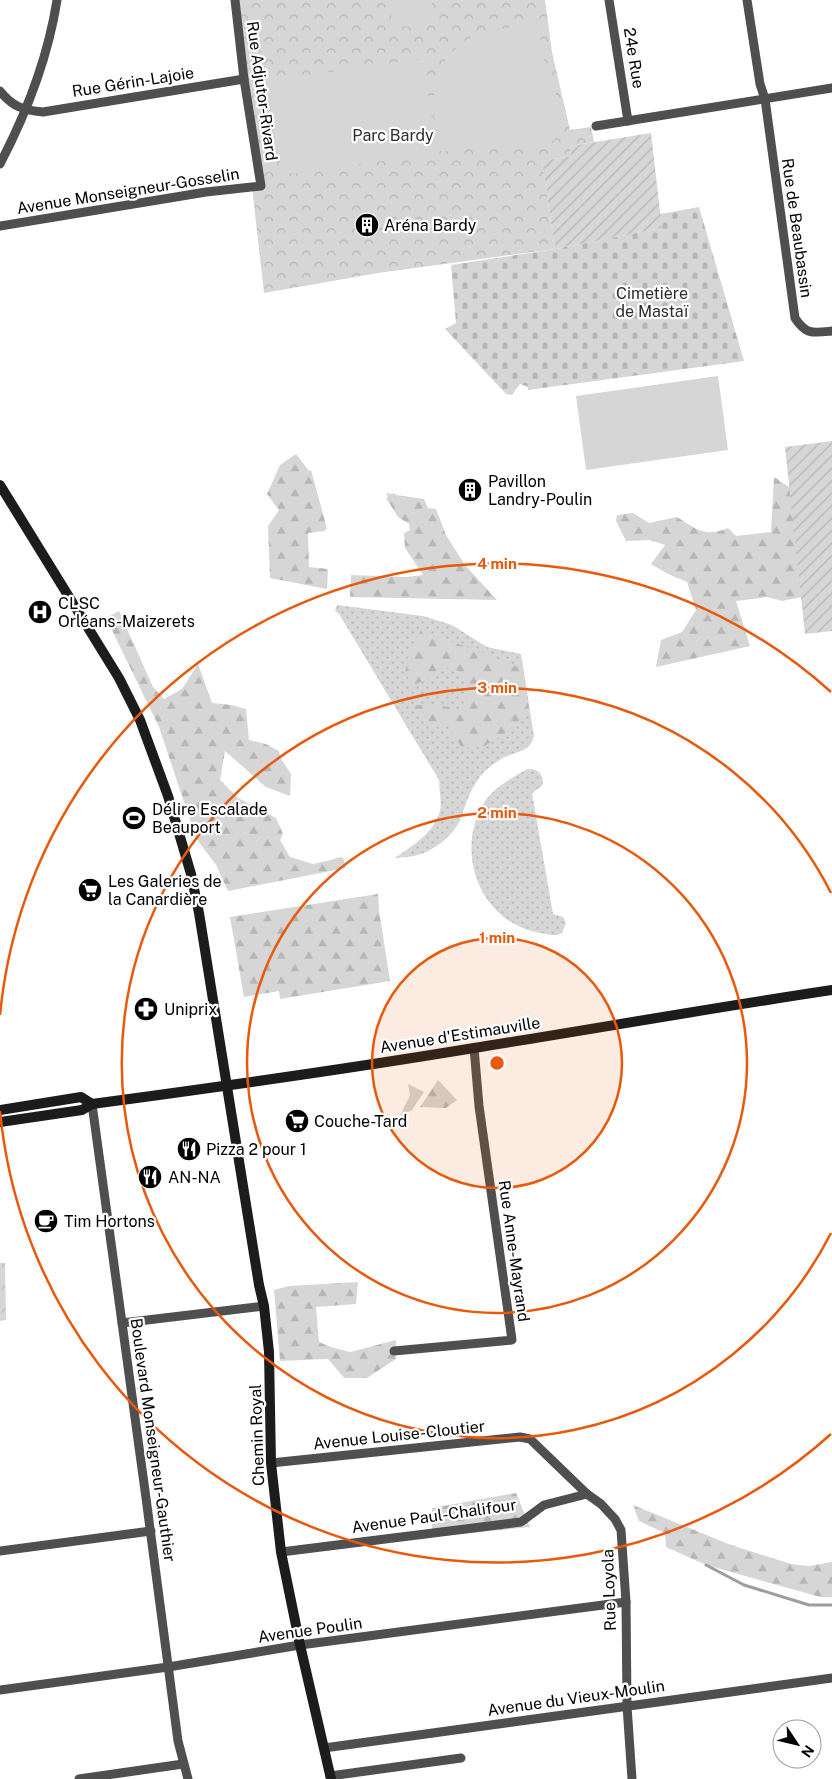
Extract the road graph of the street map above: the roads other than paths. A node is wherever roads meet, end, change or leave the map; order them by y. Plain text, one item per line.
1 (57, 0) edge
2 (235, 0) edge
3 (609, 0) edge
4 (748, 0) edge
5 (244, 79) junction
6 (832, 88) edge
7 (0, 90) edge
8 (765, 99) junction
9 (26, 110) junction
10 (628, 121) junction
11 (596, 126) dead end
12 (0, 164) edge
13 (261, 186) joint
14 (0, 226) edge
15 (832, 331) edge
16 (0, 485) edge
17 (832, 990) edge
18 (474, 1048) junction
19 (228, 1086) junction
20 (92, 1104) junction
21 (0, 1110) edge
22 (0, 1122) edge
23 (264, 1306) junction
24 (122, 1323) junction
25 (394, 1351) dead end
26 (530, 1439) joint
27 (271, 1463) junction
28 (587, 1494) junction
29 (151, 1531) junction
30 (0, 1551) edge
31 (281, 1552) junction
32 (626, 1602) junction
33 (300, 1645) junction
34 (168, 1667) junction
35 (832, 1678) edge
36 (0, 1690) edge
37 (627, 1706) junction
38 (324, 1748) junction
39 (461, 1758) dead end
40 (183, 1764) junction
41 (331, 1777) edge
42 (79, 1779) edge
43 (188, 1779) edge
44 (632, 1779) edge

1 - 9 street
2 - 5 street, Rue Adjutor-Rivard
3 - 10 street, 24e Rue
4 - 8 street, Rue de Beaubassin
5 - 9 street, Rue Gérin-Lajoie
5 - 13 street, Rue Adjutor-Rivard
6 - 8 street
7 - 9 street
8 - 10 street
8 - 15 street, Rue de Beaubassin
9 - 12 street
10 - 11 street
13 - 14 street, Avenue Monseigneur-Gosselin
16 - 19 main road, Chemin Royal
17 - 18 main road, Avenue d'Estimauville
18 - 19 main road, Avenue d'Estimauville
18 - 25 street, Rue Anne-Mayrand
19 - 20 main road, Avenue d'Estimauville
19 - 23 main road, Chemin Royal
20 - 21 main road, Avenue d'Estimauville
20 - 22 main road, Avenue d'Estimauville
20 - 24 street, Boulevard Monseigneur-Gauthier
23 - 24 street
23 - 27 main road, Chemin Royal
24 - 29 street, Boulevard Monseigneur-Gauthier
26 - 27 street, Avenue Louise-Cloutier
26 - 28 street, Rue Loyola
27 - 31 main road, Chemin Royal
28 - 31 street, Avenue Paul-Chalifour
28 - 32 street, Rue Loyola
29 - 30 street
29 - 34 street, Boulevard Monseigneur-Gauthier
31 - 33 main road, Chemin Royal
32 - 33 street, Avenue Poulin
32 - 37 street, Rue Loyola
33 - 34 street, Avenue Poulin
33 - 38 main road, Chemin Royal
34 - 36 street, Avenue Poulin
34 - 40 street, Boulevard Monseigneur-Gauthier
35 - 37 street, Avenue du Vieux-Moulin
37 - 38 street, Avenue du Vieux-Moulin
37 - 44 street, Rue Loyola
38 - 41 main road, Chemin Royal
39 - 41 street
40 - 42 street
40 - 43 street, Boulevard Monseigneur-Gauthier

